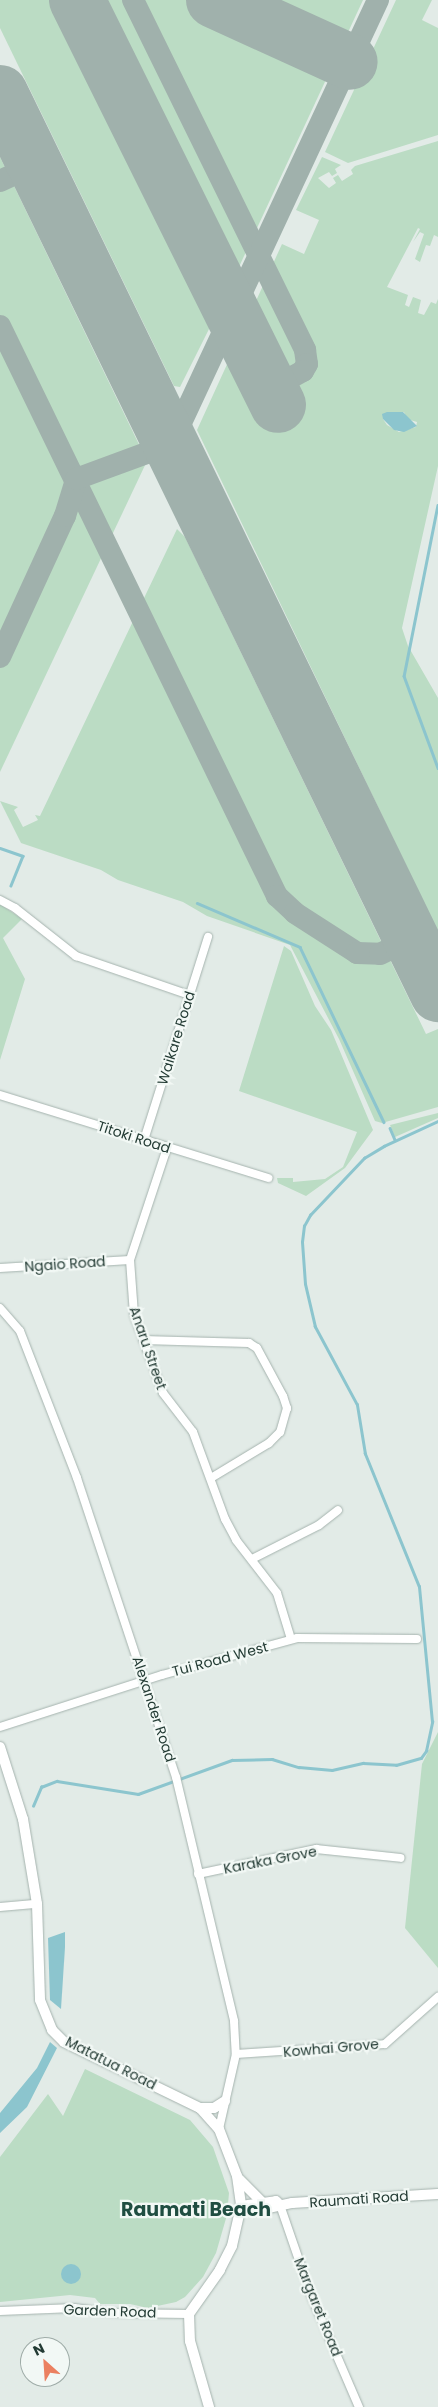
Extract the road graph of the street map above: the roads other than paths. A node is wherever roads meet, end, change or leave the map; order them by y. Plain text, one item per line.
1 (0, 900) edge
2 (208, 937) dead end
3 (189, 996) junction
4 (0, 1095) edge
5 (144, 1140) junction
6 (166, 1148) junction
7 (268, 1178) dead end
8 (130, 1260) junction
9 (0, 1268) edge
10 (0, 1308) edge
11 (144, 1340) junction
12 (211, 1478) junction
13 (338, 1510) dead end
14 (252, 1559) junction
15 (416, 1639) dead end
16 (291, 1640) junction
17 (146, 1680) junction
18 (0, 1727) edge
19 (0, 1747) edge
20 (401, 1858) dead end
21 (198, 1874) junction
22 (37, 1904) junction
23 (0, 1907) edge
24 (438, 1997) edge
25 (236, 2054) junction
26 (225, 2101) junction
27 (200, 2108) junction
28 (218, 2129) junction
29 (237, 2176) junction
30 (438, 2194) edge
31 (261, 2202) junction
32 (280, 2205) junction
33 (241, 2206) junction
34 (0, 2311) edge
35 (189, 2314) junction
36 (209, 2407) edge
37 (360, 2407) edge

1 - 3 street
2 - 3 street, Waikare Road
3 - 5 street, Waikare Road
4 - 5 street, Titoki Road
5 - 6 street, Titoki Road
6 - 7 street, Titoki Road
6 - 8 street, Anaru Street
8 - 9 street, Ngaio Road
8 - 11 street, Anaru Street
10 - 17 street, Alexander Road
11 - 12 street, Anaru Street
11 - 12 street
12 - 14 street, Anaru Street
13 - 14 street
14 - 16 street, Anaru Street
15 - 16 street, Tui Road West
16 - 17 street, Tui Road West
17 - 18 street, Tui Road West
17 - 21 street, Alexander Road
19 - 22 main road, Matatua Road
20 - 21 street, Karaka Grove
21 - 25 street, Alexander Road
22 - 23 street
22 - 27 main road, Matatua Road
24 - 25 street, Kowhai Grove
25 - 26 street, Alexander Road
26 - 27 main road
26 - 28 street, Alexander Road
27 - 28 main road, Matatua Road
28 - 29 main road, Matatua Road
29 - 31 main road
29 - 33 main road, Matatua Road
30 - 32 main road, Raumati Road
31 - 32 main road, Raumati Road
31 - 33 main road, Raumati Road
32 - 33 main road, Raumati Road
32 - 37 street, Margaret Road
33 - 35 main road
34 - 35 street, Garden Road
35 - 36 main road

